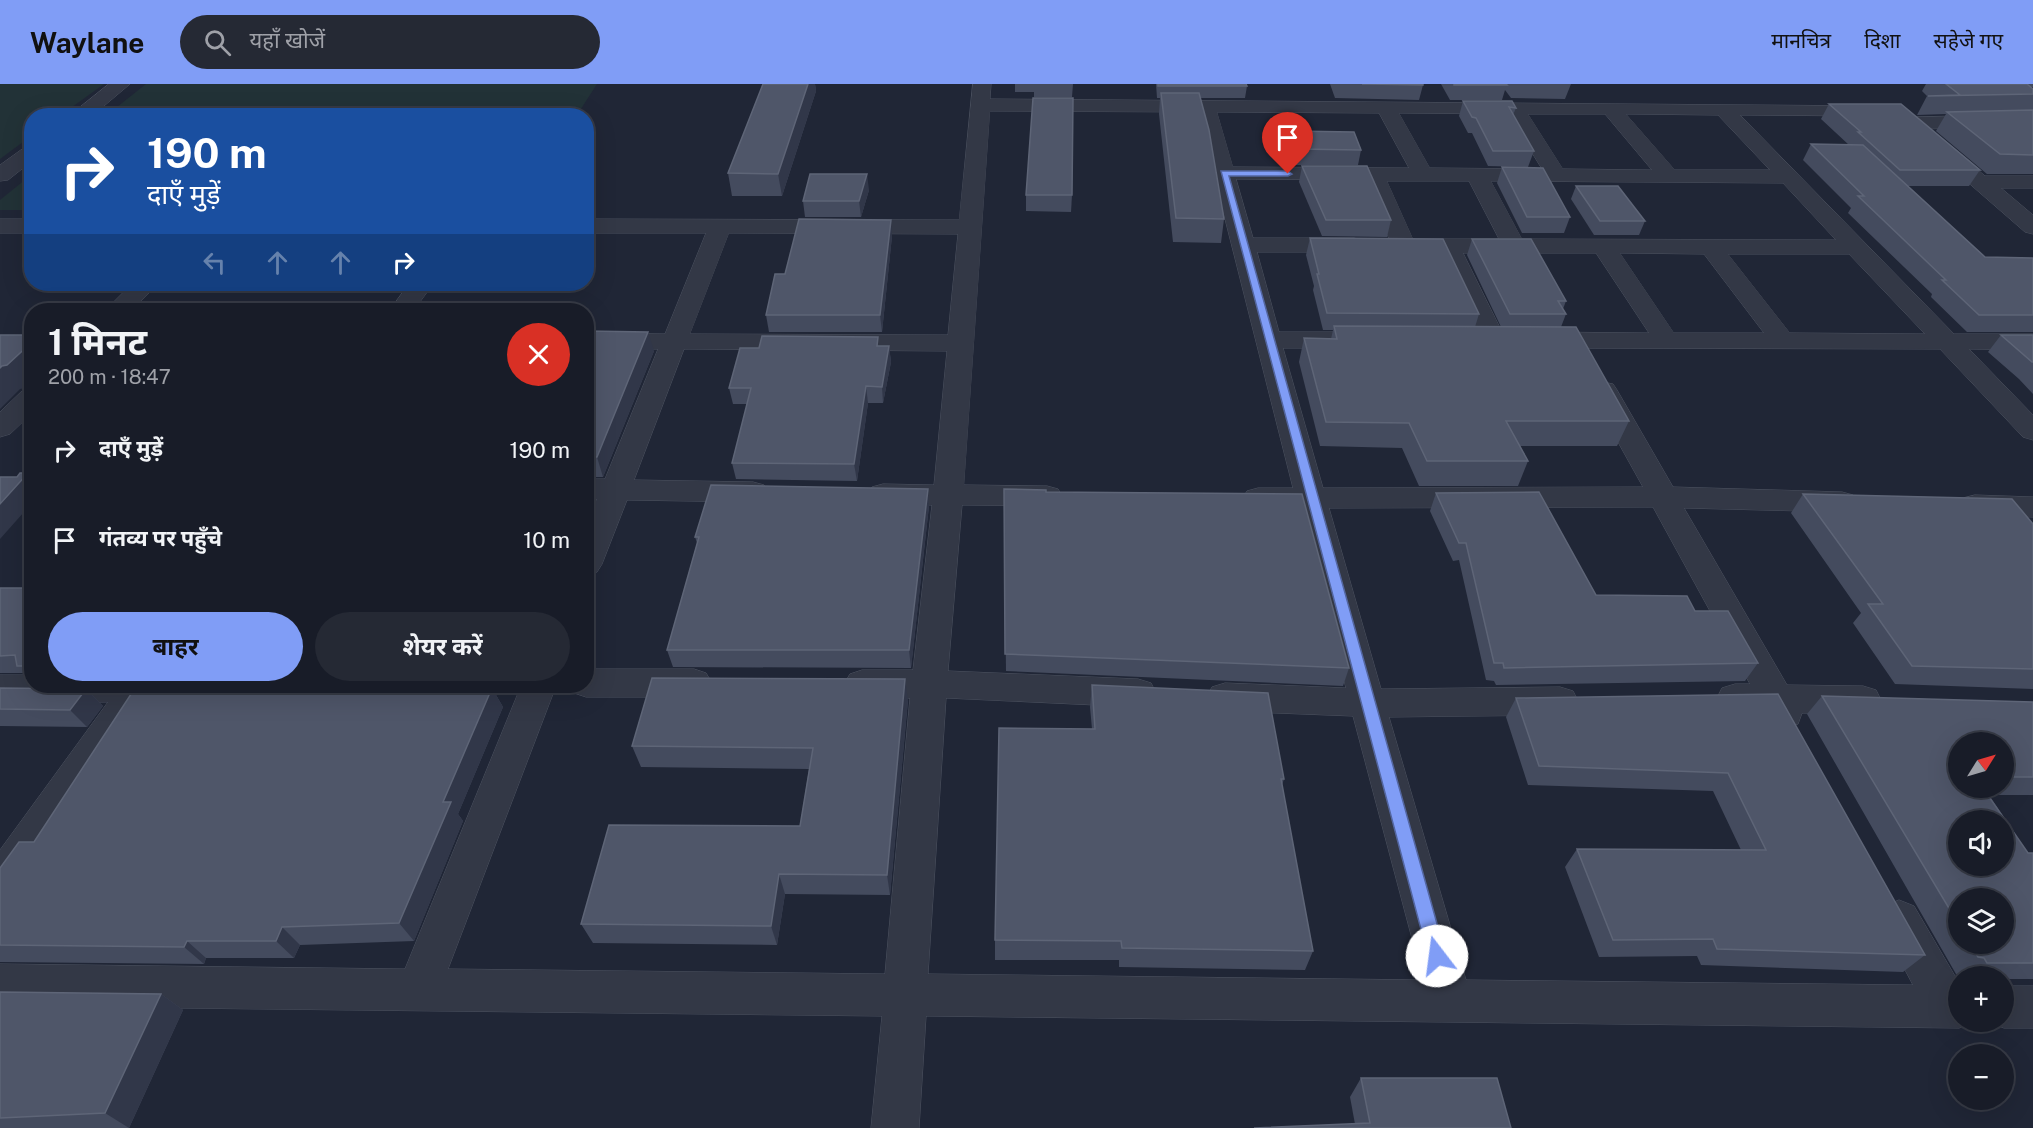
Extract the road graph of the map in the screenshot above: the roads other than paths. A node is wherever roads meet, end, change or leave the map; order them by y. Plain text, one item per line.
1 (121, 84) edge
2 (1249, 84) edge
3 (981, 95) edge
4 (1257, 106) junction
5 (1206, 107) junction
6 (90, 108) edge
7 (1386, 108) junction
8 (1514, 108) junction
9 (1891, 108) junction
10 (1611, 109) junction
11 (1724, 110) junction
12 (2033, 122) edge
13 (24, 158) edge
14 (1224, 173) junction
15 (1373, 174) junction
16 (0, 175) edge
17 (1423, 175) junction
18 (1477, 175) junction
19 (1557, 176) junction
20 (1669, 176) junction
21 (1789, 177) junction
22 (1980, 182) junction
23 (2033, 182) edge
24 (0, 226) edge
25 (24, 226) edge
26 (594, 226) edge
27 (720, 226) junction
28 (970, 226) junction
29 (2033, 227) edge
30 (1243, 245) junction
31 (1386, 245) junction
32 (1448, 246) junction
33 (1514, 246) junction
34 (1603, 246) junction
35 (1711, 247) junction
36 (1857, 247) junction
37 (138, 291) edge
38 (126, 303) edge
39 (1268, 340) junction
40 (1375, 340) edge
41 (594, 341) edge
42 (675, 341) junction
43 (1667, 341) junction
44 (1783, 341) junction
45 (1947, 342) junction
46 (2033, 342) edge
47 (961, 343) junction
48 (1585, 358) junction
49 (24, 405) edge
50 (0, 428) edge
51 (2033, 431) edge
52 (594, 489) edge
53 (616, 490) junction
54 (783, 492) edge
55 (855, 493) edge
56 (948, 495) junction
57 (1077, 496) edge
58 (1661, 497) junction
59 (1229, 498) edge
60 (1311, 499) junction
61 (1875, 503) edge
62 (1946, 505) edge
63 (2019, 506) edge
64 (2033, 538) edge
65 (594, 544) edge
66 (594, 683) edge
67 (727, 683) edge
68 (833, 684) edge
69 (929, 684) junction
70 (0, 689) edge
71 (24, 689) edge
72 (133, 693) edge
73 (535, 693) edge
74 (1776, 697) junction
75 (1706, 698) edge
76 (1589, 700) edge
77 (1893, 701) edge
78 (1367, 703) junction
79 (1799, 739) edge
80 (0, 883) edge
81 (1885, 893) edge
82 (0, 985) edge
83 (418, 990) junction
84 (906, 996) junction
85 (1948, 998) edge
86 (1450, 1001) junction
87 (1948, 1006) edge
88 (2014, 1007) edge
89 (2033, 1007) edge
90 (895, 1128) edge

1 - 6 street
2 - 4 street
3 - 5 street
3 - 28 street
4 - 5 street
4 - 7 street
5 - 14 street
7 - 8 street
7 - 17 street
8 - 10 street
8 - 19 street
9 - 11 street
9 - 12 street
9 - 22 street
10 - 11 street
10 - 20 street
11 - 21 street
13 - 16 street
14 - 15 street
14 - 30 street
15 - 17 street
15 - 31 street
17 - 18 street
18 - 19 street
18 - 33 street
19 - 20 street
20 - 21 street
21 - 36 street
22 - 23 street
22 - 29 street
24 - 25 street
26 - 27 street
27 - 28 street
27 - 42 street
28 - 47 street
30 - 31 street
30 - 39 street
31 - 32 street
32 - 33 street
32 - 48 street
33 - 34 street
34 - 35 street
34 - 43 street
35 - 36 street
35 - 44 street
36 - 45 street
37 - 38 street
39 - 40 street
39 - 60 street
41 - 42 street
42 - 47 street
42 - 53 street
43 - 44 street
43 - 48 street
44 - 45 street
45 - 46 street
45 - 51 street
47 - 56 street
48 - 58 street
49 - 50 street
52 - 53 street
53 - 54 street
53 - 65 street
55 - 56 street
56 - 57 street
56 - 69 street
58 - 60 street
58 - 61 street
58 - 74 street
59 - 60 street
60 - 78 street
62 - 63 street
63 - 64 street
66 - 67 street
68 - 69 street
69 - 78 street
69 - 84 street
70 - 71 street
72 - 80 street
73 - 83 street
74 - 75 street
74 - 77 street
74 - 79 street
76 - 78 street
78 - 86 street
81 - 85 street
82 - 83 street
83 - 84 street
84 - 86 street
84 - 90 street
86 - 87 street
88 - 89 street

